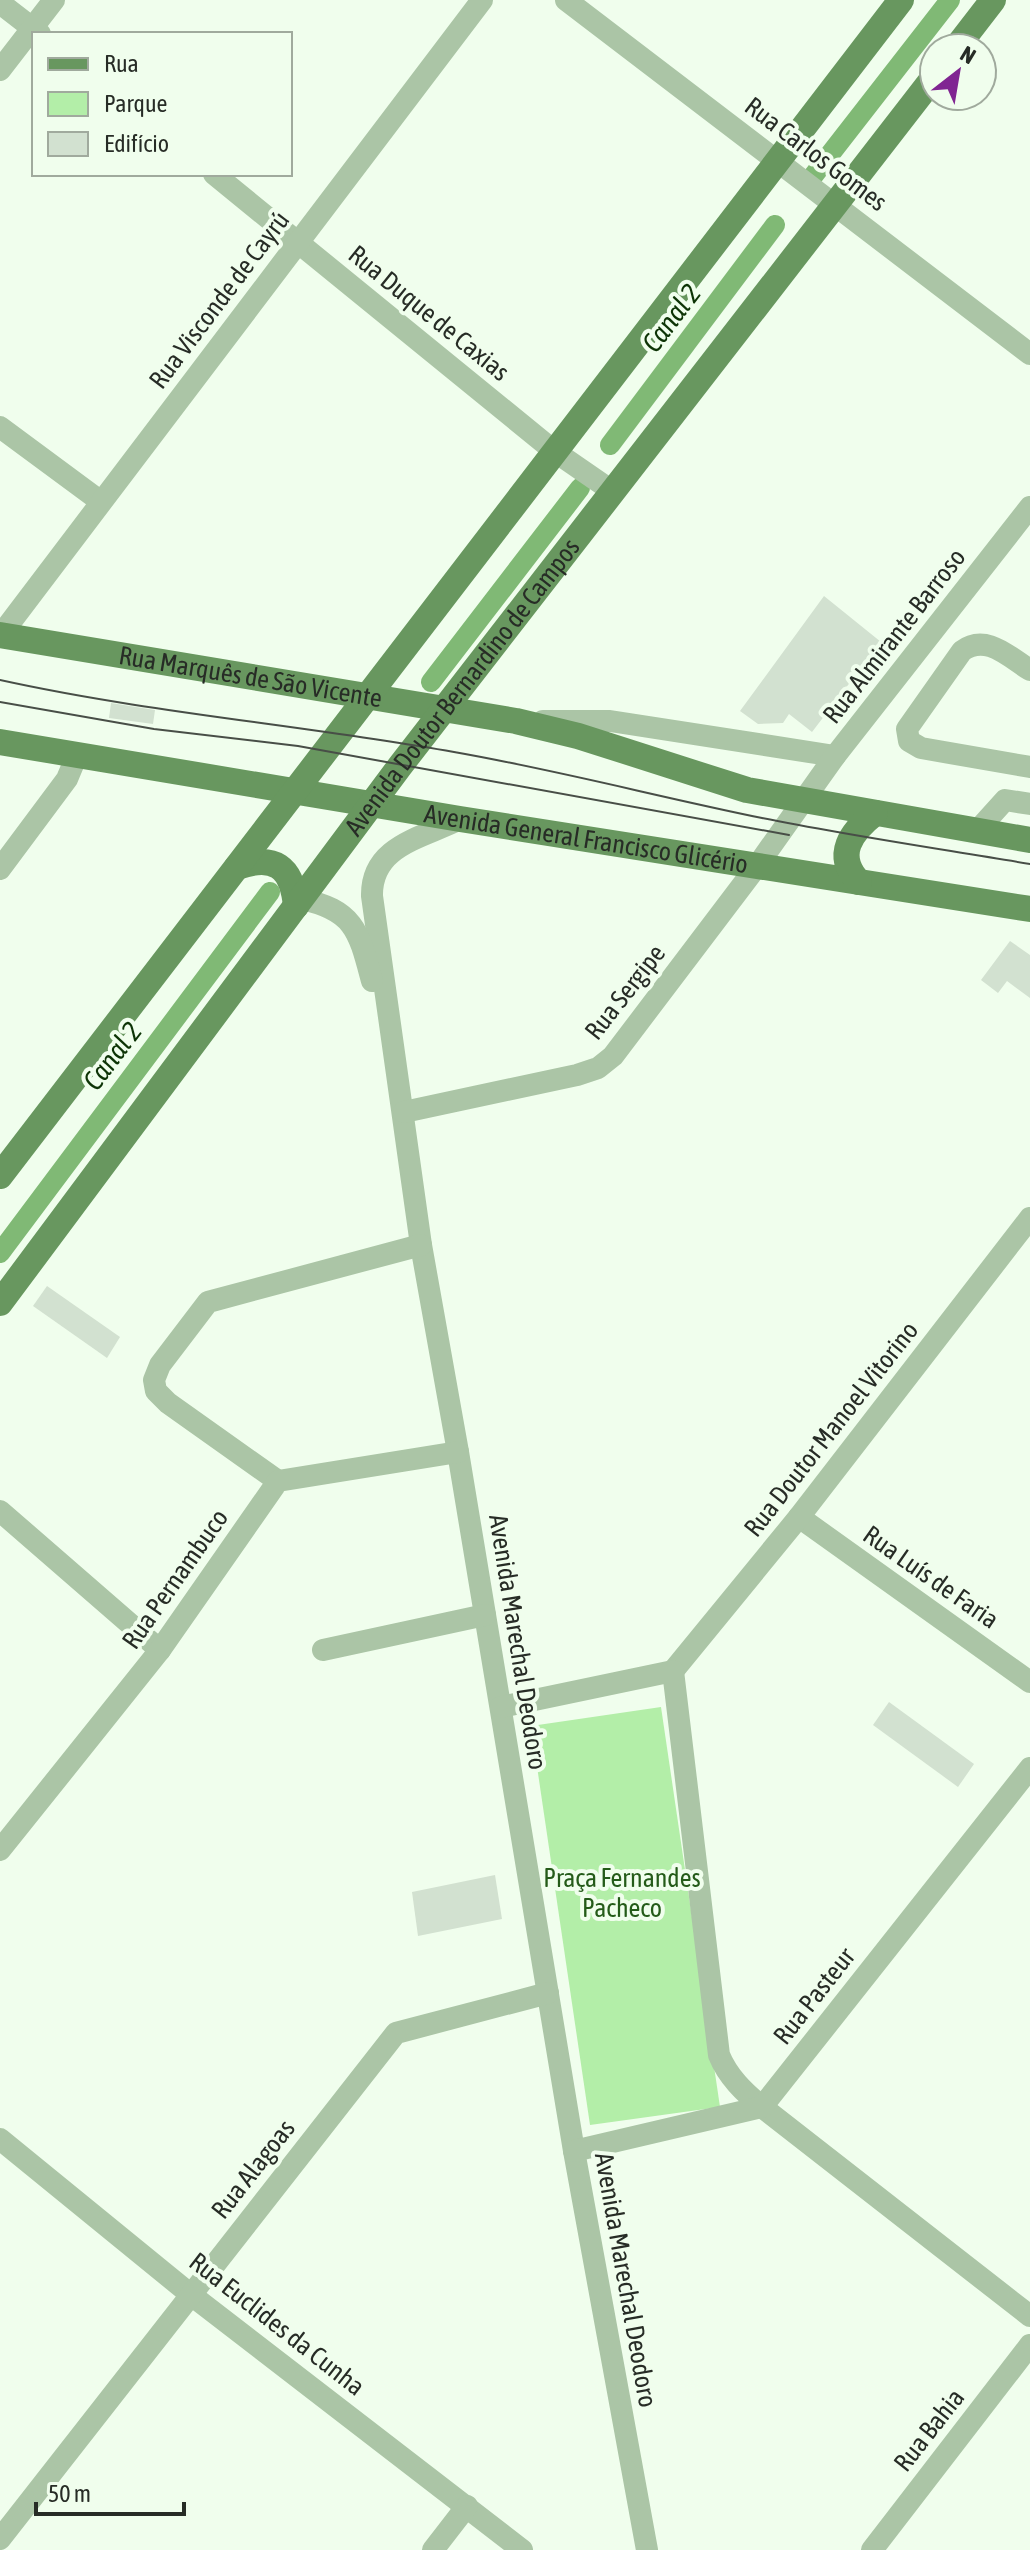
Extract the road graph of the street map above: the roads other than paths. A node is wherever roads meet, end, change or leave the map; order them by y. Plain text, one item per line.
1 (54, 0) edge
2 (482, 0) edge
3 (566, 0) edge
4 (901, 0) edge
5 (993, 0) edge
6 (0, 3) edge
7 (37, 31) edge
8 (968, 32) edge
9 (32, 36) edge
10 (0, 70) edge
11 (918, 98) edge
12 (778, 161) junction
13 (216, 176) edge
14 (837, 205) junction
15 (298, 242) junction
16 (1030, 354) edge
17 (0, 427) edge
18 (554, 451) junction
19 (612, 491) junction
20 (100, 501) junction
21 (1030, 507) edge
22 (0, 635) edge
23 (1030, 670) edge
24 (365, 698) junction
25 (442, 710) junction
26 (516, 721) junction
27 (0, 742) edge
28 (77, 755) junction
29 (835, 756) junction
30 (1030, 767) edge
31 (294, 791) junction
32 (803, 801) junction
33 (372, 803) junction
34 (1030, 804) edge
35 (875, 813) junction
36 (460, 819) junction
37 (977, 831) junction
38 (1030, 840) edge
39 (757, 866) junction
40 (237, 867) junction
41 (0, 869) edge
42 (859, 882) junction
43 (298, 902) junction
44 (1030, 909) edge
45 (391, 1047) junction
46 (404, 1112) junction
47 (0, 1176) edge
48 (1030, 1218) edge
49 (421, 1245) junction
50 (0, 1303) edge
51 (458, 1452) junction
52 (278, 1481) junction
53 (0, 1511) edge
54 (799, 1517) junction
55 (485, 1615) junction
56 (160, 1650) junction
57 (323, 1650) dead end
58 (673, 1671) junction
59 (1030, 1682) edge
60 (501, 1707) junction
61 (1030, 1768) edge
62 (0, 1850) edge
63 (548, 1993) junction
64 (762, 2107) junction
65 (0, 2139) edge
66 (574, 2151) junction
67 (190, 2294) junction
68 (1030, 2316) edge
69 (1030, 2345) edge
70 (467, 2506) junction
71 (642, 2521) junction
72 (0, 2539) edge
73 (433, 2550) edge
74 (522, 2550) edge
75 (632, 2550) edge
76 (647, 2550) edge
77 (872, 2550) edge

1 - 7 street
2 - 15 street, Rua Visconde de Cayrú
3 - 12 street, Rua Carlos Gomes
4 - 12 main road
5 - 8 main road
6 - 7 street
9 - 10 street
11 - 14 main road, Avenida Doutor Bernardino de Campos
12 - 14 street, Rua Carlos Gomes
12 - 18 main road
13 - 15 street, Rua Duque de Caxias
14 - 16 street, Rua Carlos Gomes
14 - 19 main road, Avenida Doutor Bernardino de Campos
15 - 18 street, Rua Duque de Caxias
15 - 20 street, Rua Visconde de Cayrú
17 - 20 street
18 - 19 street, Rua Duque de Caxias
18 - 24 main road
19 - 25 main road, Avenida Doutor Bernardino de Campos
20 - 22 street, Rua Visconde de Cayrú
21 - 29 street, Rua Almirante Barroso
22 - 24 main road, Rua Marquês de São Vicente
23 - 30 street
24 - 25 main road, Rua Marquês de São Vicente
24 - 31 main road
25 - 26 main road, Rua Marquês de São Vicente
25 - 33 main road, Avenida Doutor Bernardino de Campos
26 - 29 street, Rua Marquês de São Vicente
26 - 32 main road
27 - 28 main road, Avenida General Francisco Glicério
28 - 31 main road, Avenida General Francisco Glicério
28 - 41 street
29 - 32 street, Rua Almirante Barroso
31 - 33 main road, Avenida General Francisco Glicério
31 - 40 main road
32 - 35 main road
32 - 39 street, Rua Almirante Barroso
33 - 36 main road, Avenida General Francisco Glicério
33 - 43 main road, Avenida Doutor Bernardino de Campos
34 - 37 street
35 - 37 main road
35 - 42 main road
36 - 39 main road, Avenida General Francisco Glicério
36 - 45 street, Avenida Marechal Deodoro
37 - 38 main road
39 - 42 main road, Avenida General Francisco Glicério
39 - 46 street, Rua Sergipe
40 - 43 main road
40 - 47 main road
42 - 44 main road, Avenida General Francisco Glicério
43 - 45 street
43 - 50 main road, Avenida Doutor Bernardino de Campos
45 - 46 street, Avenida Marechal Deodoro
46 - 49 street, Avenida Marechal Deodoro
48 - 54 street, Rua Doutor Manoel Vitorino
49 - 51 street, Avenida Marechal Deodoro
49 - 52 street
51 - 52 street
51 - 55 street, Avenida Marechal Deodoro
52 - 56 street, Rua Pernambuco
53 - 56 street
54 - 58 street, Rua Doutor Manoel Vitorino
54 - 59 street, Rua Luís de Faria
55 - 57 street
55 - 60 street, Avenida Marechal Deodoro
56 - 62 street, Rua Pernambuco
58 - 60 street
58 - 64 street
60 - 63 street, Avenida Marechal Deodoro
61 - 64 street, Rua Pasteur
63 - 66 street, Avenida Marechal Deodoro
63 - 67 street, Rua Alagoas
64 - 66 street
64 - 68 street
65 - 67 street, Rua Euclides da Cunha
66 - 71 street, Avenida Marechal Deodoro
67 - 70 street, Rua Euclides da Cunha
67 - 72 street, Rua Alagoas
69 - 77 street, Rua Bahia
70 - 73 street
70 - 74 street, Rua Euclides da Cunha
71 - 75 street, Avenida Marechal Deodoro
71 - 76 street, Avenida Marechal Deodoro

